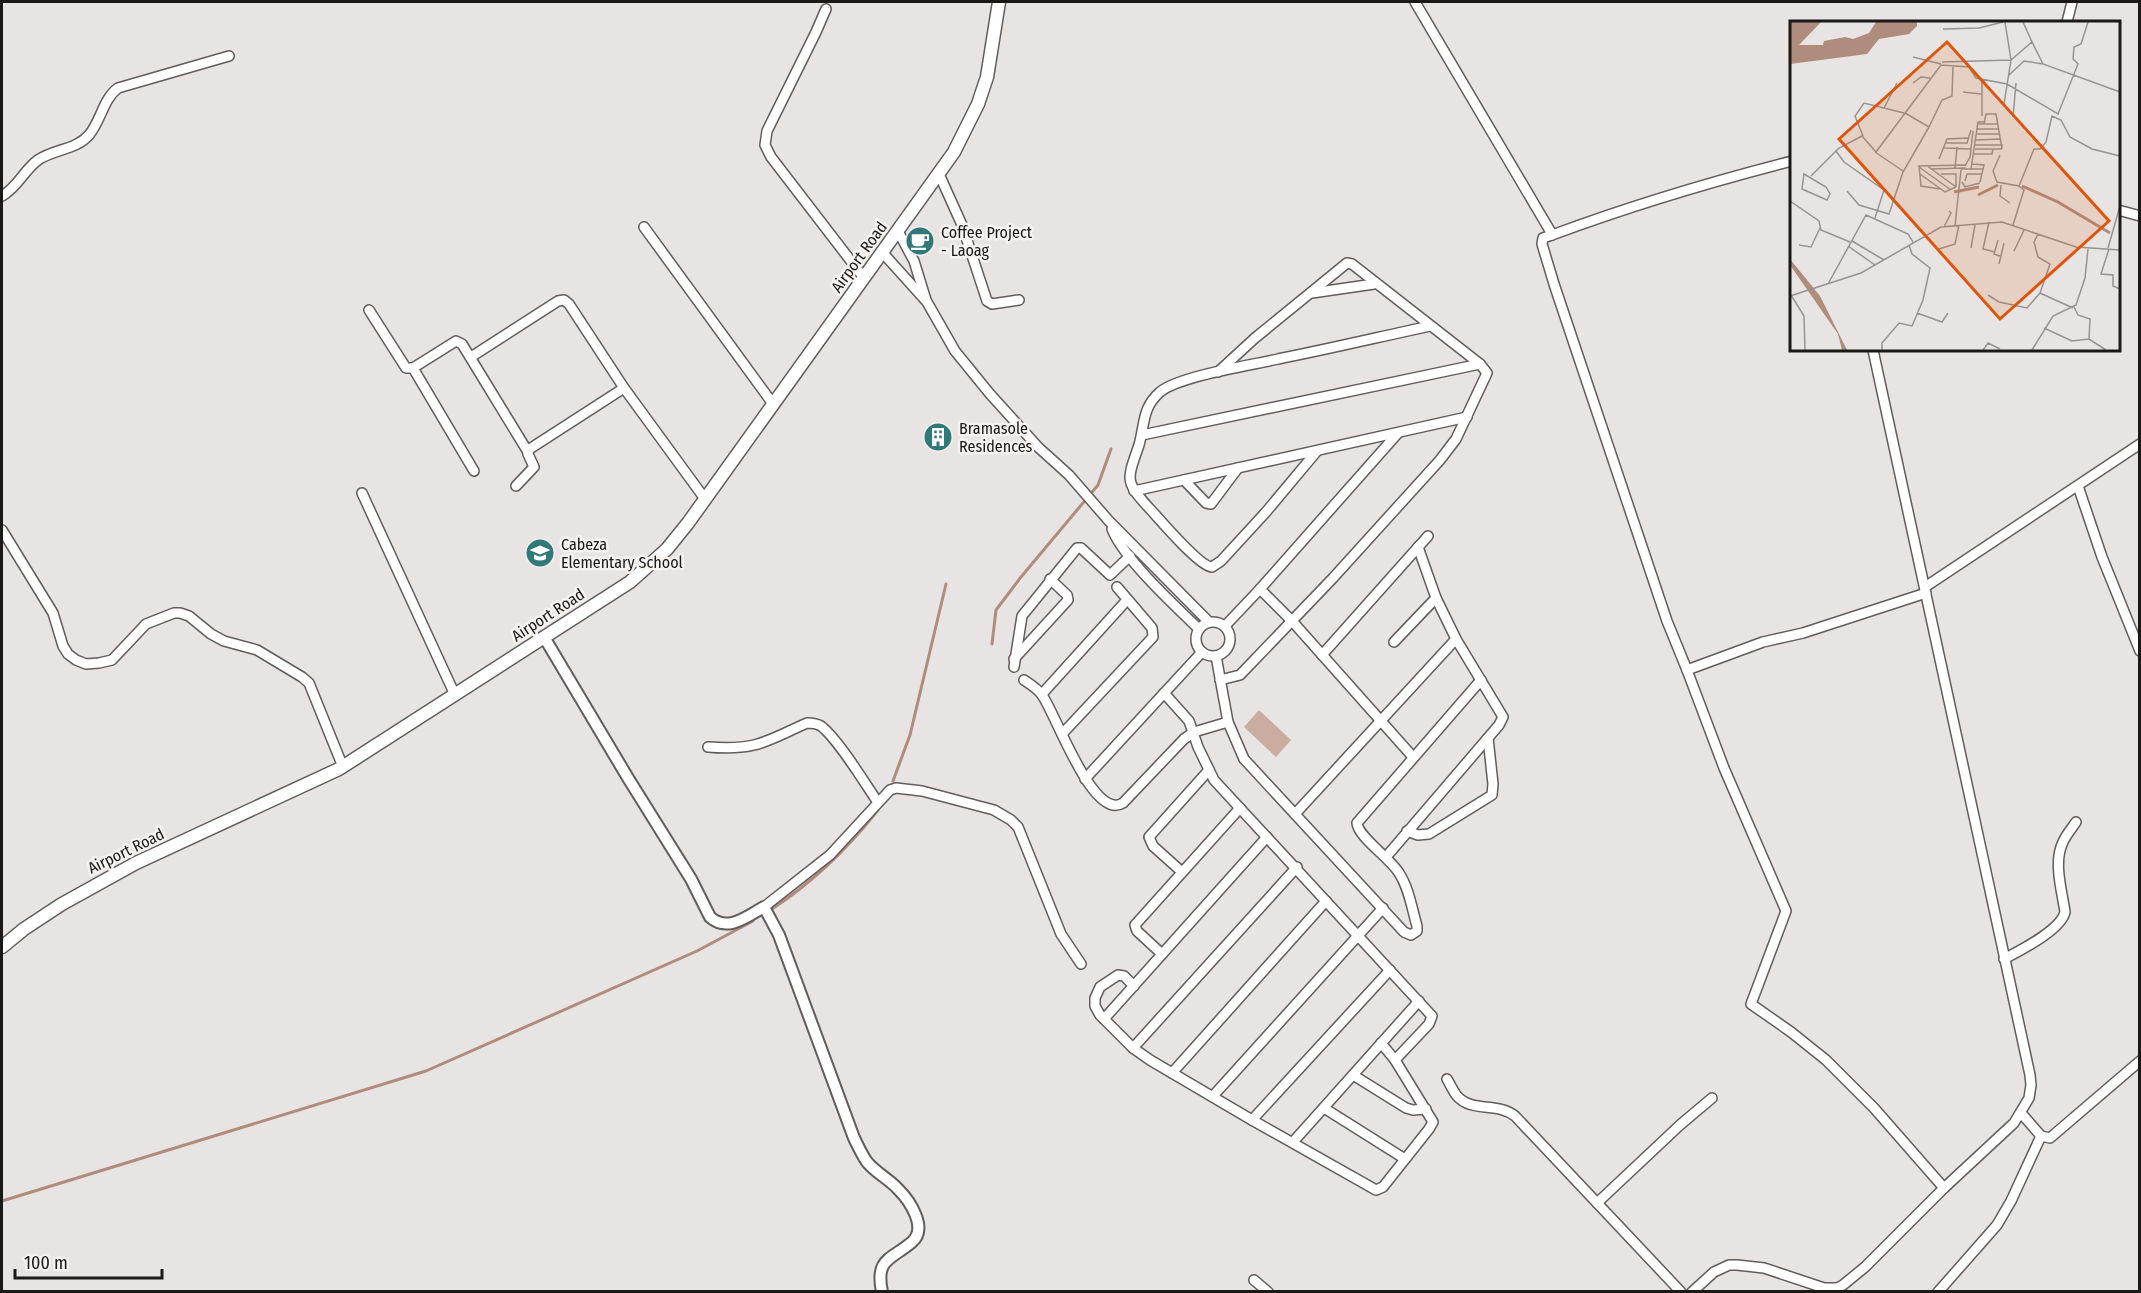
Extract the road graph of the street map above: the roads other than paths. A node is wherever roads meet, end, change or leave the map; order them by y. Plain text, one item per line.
1 (999, 2) edge
2 (1415, 2) edge
3 (2072, 2) edge
4 (826, 9) dead end
5 (2067, 21) edge
6 (229, 56) dead end
7 (1790, 160) edge
8 (939, 174) junction
9 (2, 196) edge
10 (2120, 211) edge
11 (2139, 216) edge
12 (644, 227) dead end
13 (898, 231) junction
14 (1551, 235) junction
15 (882, 252) junction
16 (864, 278) junction
17 (1374, 284) junction
18 (1312, 293) junction
19 (1019, 300) dead end
20 (927, 302) junction
21 (369, 310) dead end
22 (1430, 326) junction
23 (1873, 351) edge
24 (471, 357) junction
25 (1480, 364) junction
26 (413, 368) junction
27 (1218, 372) junction
28 (624, 388) junction
29 (773, 404) junction
30 (1467, 417) junction
31 (1398, 433) junction
32 (1142, 435) junction
33 (2139, 444) edge
34 (1317, 451) junction
35 (528, 452) junction
36 (1238, 468) junction
37 (474, 471) dead end
38 (1184, 480) junction
39 (516, 486) dead end
40 (2078, 486) junction
41 (1134, 491) junction
42 (362, 493) dead end
43 (705, 499) junction
44 (1109, 521) junction
45 (2, 530) edge
46 (1428, 536) dead end
47 (1418, 547) junction
48 (1130, 556) junction
49 (1050, 579) junction
50 (1171, 585) junction
51 (1117, 587) dead end
52 (1260, 589) junction
53 (1925, 590) junction
54 (1163, 593) junction
55 (1436, 598) junction
56 (1127, 600) junction
57 (1292, 621) junction
58 (1209, 622) junction
59 (1225, 626) junction
60 (1199, 629) junction
61 (544, 637) junction
62 (1456, 639) junction
63 (1394, 642) dead end
64 (2139, 651) edge
65 (1202, 652) junction
66 (1322, 655) junction
67 (1216, 656) junction
68 (1687, 670) junction
69 (1024, 680) dead end
70 (1220, 680) junction
71 (1481, 680) junction
72 (1164, 693) junction
73 (1042, 694) junction
74 (455, 695) junction
75 (1380, 721) junction
76 (1228, 722) junction
77 (1194, 732) junction
78 (1063, 733) junction
79 (1488, 738) junction
80 (708, 747) dead end
81 (1413, 757) junction
82 (343, 767) junction
83 (1209, 770) junction
84 (1085, 779) junction
85 (877, 801) junction
86 (1240, 808) junction
87 (1295, 814) junction
88 (2076, 822) dead end
89 (1407, 831) junction
90 (1268, 837) junction
91 (1386, 857) junction
92 (1297, 867) junction
93 (1182, 872) junction
94 (1326, 901) junction
95 (764, 907) junction
96 (1383, 908) junction
97 (1359, 935) junction
98 (2, 947) edge
99 (1162, 954) junction
100 (2004, 959) junction
101 (1081, 964) dead end
102 (1390, 970) junction
103 (1134, 986) junction
104 (1419, 1001) junction
105 (1104, 1019) junction
106 (1381, 1043) junction
107 (1133, 1048) junction
108 (1395, 1060) junction
109 (2139, 1061) edge
110 (1172, 1073) junction
111 (1353, 1075) junction
112 (1447, 1079) dead end
113 (1213, 1096) junction
114 (1712, 1098) dead end
115 (1323, 1108) junction
116 (1426, 1109) junction
117 (2021, 1113) junction
118 (1252, 1120) junction
119 (2041, 1136) junction
120 (1293, 1142) junction
121 (1405, 1159) junction
122 (1944, 1188) junction
123 (1597, 1203) junction
124 (1254, 1280) dead end
125 (1824, 1290) edge
126 (882, 1292) edge
127 (1268, 1292) edge
128 (1681, 1292) edge
129 (1692, 1292) edge
130 (1938, 1292) edge

1 - 8 main road, Airport Road
2 - 14 street
3 - 5 street
4 - 16 street
6 - 9 street
7 - 14 street
8 - 13 main road, Airport Road
8 - 19 street
10 - 11 street
12 - 29 street
13 - 15 main road, Airport Road
13 - 20 street
14 - 68 street
15 - 16 main road, Airport Road
15 - 20 street
16 - 29 main road, Airport Road
17 - 18 street
17 - 18 street
17 - 22 street
18 - 27 street
20 - 44 street
21 - 26 street
22 - 25 street
22 - 27 street
23 - 53 street
24 - 26 street
24 - 28 street
24 - 35 street
25 - 30 street
25 - 32 street
26 - 37 street
27 - 32 street
28 - 35 street
28 - 43 street
29 - 43 main road, Airport Road
30 - 31 street
30 - 57 street
31 - 34 street
31 - 52 street
32 - 41 street
33 - 40 street
34 - 36 street
34 - 41 street
35 - 39 street
36 - 38 street
36 - 38 street
38 - 41 street
40 - 53 street
40 - 64 street
42 - 74 street
43 - 61 main road, Airport Road
44 - 48 street
44 - 50 street
45 - 82 street
46 - 47 street
47 - 55 street
47 - 66 street
48 - 49 street
48 - 54 street
49 - 49 street
50 - 54 street
50 - 58 street
51 - 56 street
52 - 57 street
52 - 59 street
53 - 68 street
53 - 100 street
54 - 60 street
55 - 62 street
55 - 63 street
56 - 73 street
56 - 78 street
57 - 66 street
57 - 70 street
58 - 59 street
58 - 60 street
59 - 67 street
60 - 65 street
61 - 74 main road, Airport Road
61 - 95 street
62 - 71 street
62 - 75 street
65 - 67 street
65 - 72 street
66 - 75 street
67 - 70 street
68 - 122 street
69 - 73 street
70 - 76 street
71 - 79 street
71 - 81 street
72 - 77 street
72 - 84 street
73 - 78 street
74 - 82 main road, Airport Road
75 - 81 street
75 - 87 street
76 - 77 street
76 - 87 street
77 - 83 street
77 - 84 street
78 - 84 street
79 - 89 street
79 - 89 street
80 - 85 street
81 - 91 street
82 - 98 main road, Airport Road
83 - 86 street
83 - 93 street
85 - 95 street
85 - 101 street
86 - 90 street
86 - 93 street
87 - 96 street
88 - 100 street
89 - 91 street
90 - 92 street
90 - 99 street
91 - 96 street
92 - 94 street
92 - 107 street
93 - 99 street
94 - 97 street
94 - 110 street
95 - 126 street
96 - 97 street
97 - 102 street
97 - 113 street
99 - 103 street
100 - 117 street
102 - 104 street
102 - 118 street
103 - 105 street
103 - 105 street
104 - 106 street
104 - 108 street
105 - 107 street
106 - 108 street
106 - 111 street
107 - 110 street
108 - 116 street
109 - 119 street
110 - 113 street
111 - 115 street
111 - 116 street
112 - 123 street
113 - 118 street
114 - 123 street
115 - 120 street
115 - 121 street
116 - 121 street
117 - 119 street
117 - 122 street
118 - 120 street
119 - 130 street
120 - 121 street
122 - 125 street
123 - 128 street
124 - 127 street
125 - 129 street

